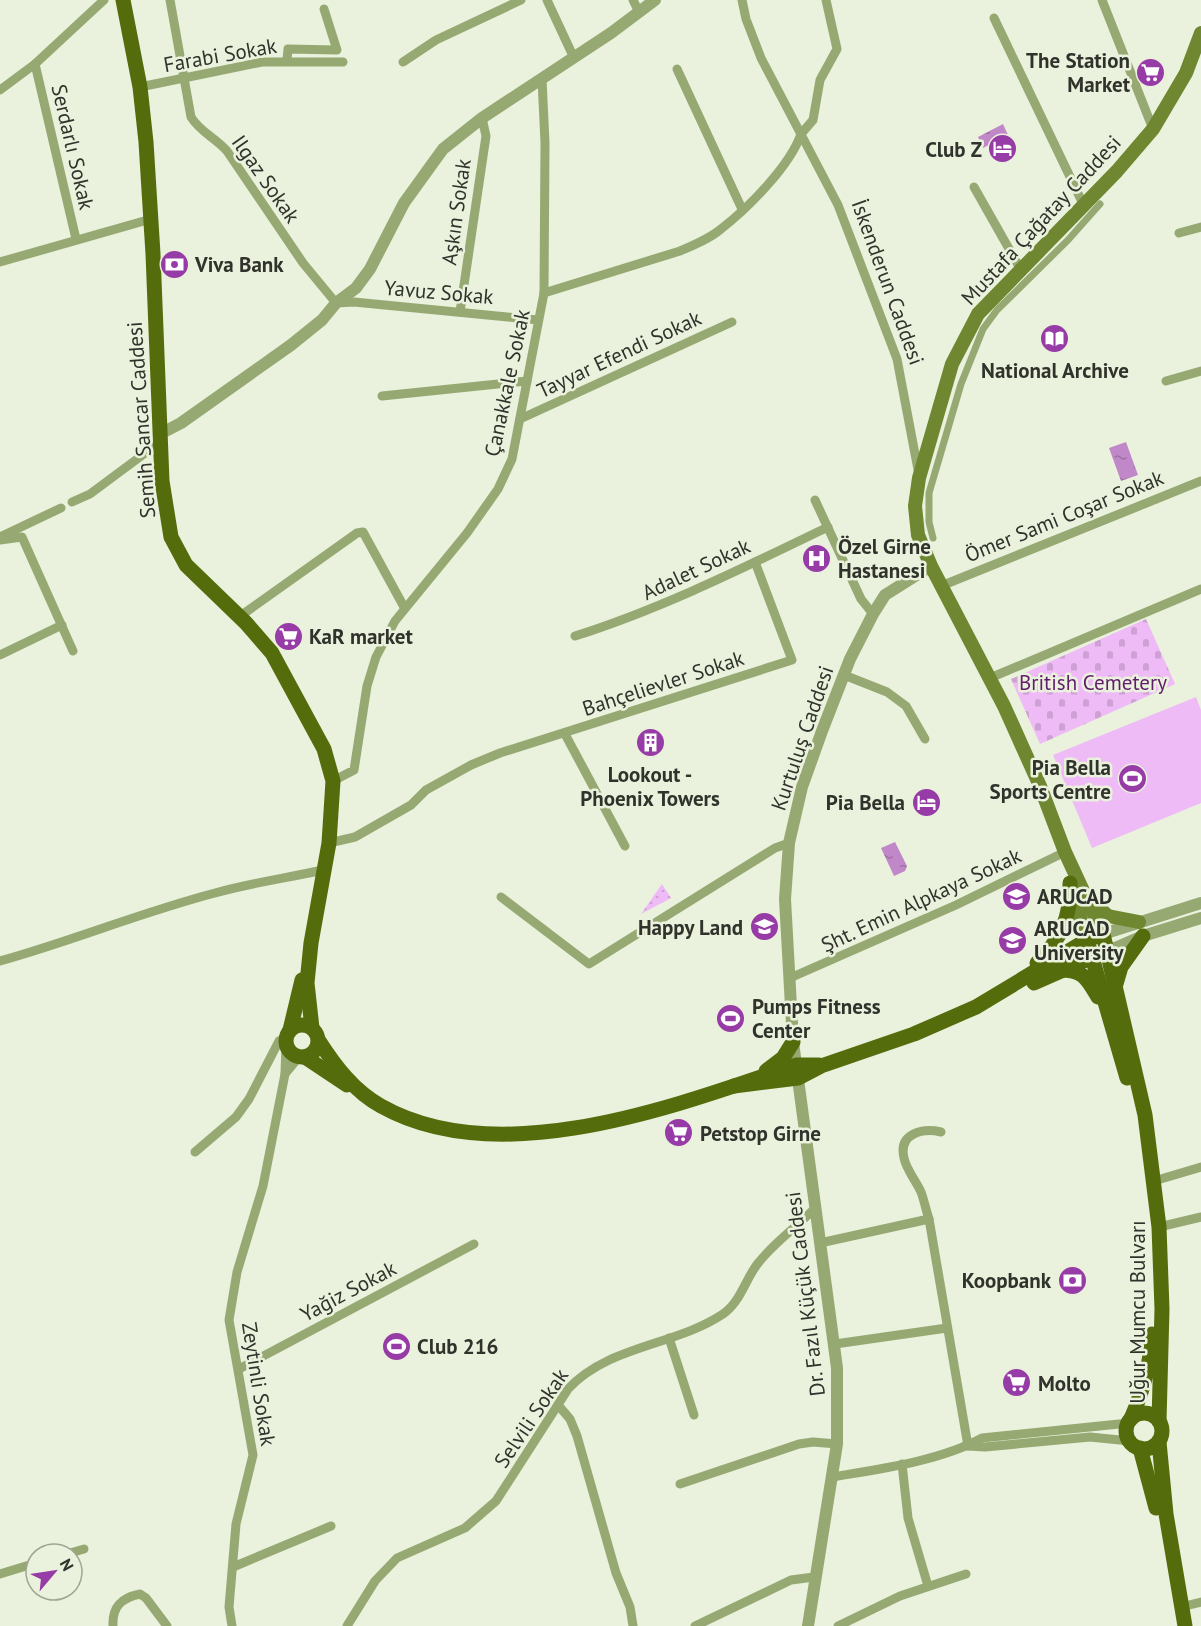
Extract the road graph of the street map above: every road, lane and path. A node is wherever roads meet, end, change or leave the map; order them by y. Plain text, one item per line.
1 (94, 0) edge
2 (104, 0) edge
3 (123, 0) edge
4 (170, 0) edge
5 (521, 0) edge
6 (548, 0) edge
7 (633, 0) edge
8 (655, 0) edge
9 (742, 0) edge
10 (826, 0) edge
11 (1102, 0) edge
12 (324, 9) dead end
13 (639, 12) junction
14 (994, 18) dead end
15 (85, 19) junction
16 (1201, 33) edge
17 (574, 58) junction
18 (287, 60) junction
19 (343, 62) dead end
20 (403, 62) dead end
21 (35, 64) junction
22 (677, 69) dead end
23 (542, 79) junction
24 (184, 80) junction
25 (140, 87) junction
26 (0, 90) edge
27 (482, 118) junction
28 (1153, 129) junction
29 (801, 134) junction
30 (974, 187) dead end
31 (1100, 204) dead end
32 (1084, 206) junction
33 (742, 209) junction
34 (151, 219) junction
35 (1201, 228) edge
36 (1179, 233) dead end
37 (76, 239) junction
38 (0, 262) edge
39 (1021, 270) junction
40 (544, 293) junction
41 (336, 303) junction
42 (460, 312) junction
43 (538, 320) junction
44 (732, 322) dead end
45 (1201, 371) edge
46 (526, 381) junction
47 (1166, 381) dead end
48 (382, 396) dead end
49 (520, 419) junction
50 (160, 438) junction
51 (919, 478) junction
52 (1201, 481) edge
53 (815, 500) dead end
54 (72, 502) dead end
55 (61, 508) dead end
56 (828, 527) junction
57 (933, 538) dead end
58 (0, 539) edge
59 (755, 562) junction
60 (931, 566) junction
61 (941, 586) junction
62 (1201, 589) edge
63 (404, 607) junction
64 (873, 614) junction
65 (239, 617) junction
66 (62, 626) junction
67 (575, 636) dead end
68 (73, 651) dead end
69 (0, 655) edge
70 (844, 675) junction
71 (990, 678) junction
72 (565, 734) junction
73 (925, 739) dead end
74 (333, 781) junction
75 (329, 843) junction
76 (789, 843) junction
77 (625, 846) dead end
78 (1065, 852) junction
79 (323, 870) junction
80 (1075, 885) junction
81 (501, 897) dead end
82 (1201, 903) edge
83 (1201, 918) edge
84 (1141, 929) junction
85 (1103, 934) junction
86 (1087, 940) junction
87 (1108, 951) junction
88 (1092, 956) junction
89 (0, 961) edge
90 (309, 964) junction
91 (1059, 970) junction
92 (790, 978) junction
93 (1023, 979) junction
94 (1116, 984) junction
95 (976, 1007) junction
96 (1109, 1016) junction
97 (316, 1034) junction
98 (287, 1037) junction
99 (793, 1042) junction
100 (302, 1057) junction
101 (797, 1072) junction
102 (285, 1074) junction
103 (751, 1080) junction
104 (734, 1086) junction
105 (361, 1091) junction
106 (1136, 1095) junction
107 (941, 1132) dead end
108 (195, 1152) dead end
109 (1201, 1167) edge
110 (1154, 1181) junction
111 (816, 1208) junction
112 (1201, 1216) edge
113 (929, 1219) junction
114 (1159, 1227) junction
115 (820, 1243) junction
116 (474, 1244) dead end
117 (947, 1328) junction
118 (669, 1338) junction
119 (835, 1344) junction
120 (239, 1369) junction
121 (558, 1406) junction
122 (694, 1415) dead end
123 (1130, 1421) junction
124 (1159, 1421) junction
125 (1056, 1435) junction
126 (1159, 1442) junction
127 (837, 1444) junction
128 (1135, 1445) junction
129 (968, 1446) junction
130 (902, 1464) junction
131 (832, 1477) junction
132 (680, 1484) dead end
133 (331, 1526) dead end
134 (24, 1567) edge
135 (233, 1567) junction
136 (0, 1574) edge
137 (966, 1574) dead end
138 (814, 1577) junction
139 (928, 1586) junction
140 (1201, 1602) edge
141 (1181, 1607) junction
142 (853, 1623) edge
143 (113, 1626) edge
144 (167, 1626) edge
145 (232, 1626) edge
146 (346, 1626) edge
147 (633, 1626) edge
148 (695, 1626) edge
149 (808, 1626) edge
150 (838, 1626) edge
151 (1175, 1626) edge
152 (1185, 1626) edge

1 - 15 street
2 - 15 street
3 - 25 main road, Semih Sancar Caddesi
4 - 24 street, Ilgaz Sokak
5 - 20 street
6 - 17 street
7 - 13 street
8 - 13 street
9 - 29 street, İskenderun Caddesi
10 - 29 street
11 - 28 street
12 - 18 street
13 - 17 street
14 - 32 street
15 - 21 street
16 - 28 main road, Mustafa Çağatay Caddesi
17 - 23 street
18 - 19 street, Farabi Sokak
18 - 24 street, Farabi Sokak
21 - 26 street
21 - 37 street, Serdarlı Sokak
22 - 33 street
23 - 27 street
23 - 40 street, Çanakkale Sokak
24 - 25 street, Farabi Sokak
24 - 41 street, Ilgaz Sokak
25 - 34 main road, Semih Sancar Caddesi
27 - 41 street
27 - 42 street, Aşkın Sokak
28 - 32 main road, Mustafa Çağatay Caddesi
29 - 33 street
29 - 51 street, İskenderun Caddesi
30 - 39 street
31 - 57 street
32 - 39 main road, Mustafa Çağatay Caddesi
33 - 40 street
34 - 37 street
34 - 50 main road, Semih Sancar Caddesi
35 - 36 street
37 - 38 street
39 - 51 main road, Mustafa Çağatay Caddesi
40 - 43 street, Çanakkale Sokak
41 - 42 street, Yavuz Sokak
41 - 50 street
42 - 43 street, Yavuz Sokak
43 - 46 street, Çanakkale Sokak
44 - 49 street, Tayyar Efendi Sokak
45 - 47 street
46 - 48 street
46 - 49 street, Çanakkale Sokak
49 - 63 street, Çanakkale Sokak
50 - 54 street
50 - 65 main road, Semih Sancar Caddesi
51 - 60 main road, İskenderun Caddesi
52 - 61 street, Ömer Sami Coşar Sokak
53 - 56 street
55 - 58 street
56 - 59 street, Adalet Sokak
56 - 64 street
58 - 66 street
59 - 67 street, Adalet Sokak
59 - 72 street, Bahçelievler Sokak
60 - 61 main road, İskenderun Caddesi
60 - 64 street, Kurtuluş Caddesi
61 - 71 main road, İskenderun Caddesi
62 - 71 street
63 - 65 street
63 - 74 street, Çanakkale Sokak
64 - 70 street, Kurtuluş Caddesi
65 - 74 main road, Semih Sancar Caddesi
66 - 68 street
66 - 69 street
70 - 73 street
70 - 76 street, Kurtuluş Caddesi
71 - 78 main road, İskenderun Caddesi
72 - 75 street
72 - 77 street, Bahçelievler Sokak
74 - 75 main road, Semih Sancar Caddesi
75 - 79 main road, Semih Sancar Caddesi
76 - 81 street
76 - 92 street, Kurtuluş Caddesi
78 - 80 main road, İskenderun Caddesi
78 - 92 street, Şht. Emin Alpkaya Sokak
79 - 89 street
79 - 90 main road, Semih Sancar Caddesi
80 - 84 main road
80 - 85 main road
80 - 86 main road
80 - 93 main road
82 - 84 street
83 - 84 street
84 - 85 street
84 - 87 street
84 - 94 main road
85 - 86 main road
85 - 87 main road
86 - 88 main road
86 - 93 main road
87 - 88 main road
87 - 94 main road
88 - 91 main road
88 - 96 main road
90 - 97 main road, Semih Sancar Caddesi
90 - 98 main road, Semih Sancar Caddesi
91 - 95 main road
91 - 96 main road
92 - 99 street, Kurtuluş Caddesi
93 - 95 main road
94 - 106 main road
95 - 101 main road, Semih Sancar Caddesi
96 - 106 main road
97 - 98 main road
97 - 100 main road
97 - 105 main road, Semih Sancar Caddesi
98 - 100 main road, Semih Sancar Caddesi
98 - 102 street, Zeytinli Sokak
98 - 108 street
99 - 101 street, Kurtuluş Caddesi
99 - 103 main road
100 - 102 street
100 - 105 main road, Semih Sancar Caddesi
101 - 103 main road, Semih Sancar Caddesi
101 - 104 main road, Semih Sancar Caddesi
101 - 111 street, Dr. Fazıl Küçük Caddesi
102 - 120 street, Zeytinli Sokak
103 - 104 main road, Semih Sancar Caddesi
104 - 105 main road, Semih Sancar Caddesi
106 - 110 main road, Uğur Mumcu Bulvarı
106 - 123 main road, Uğur Mumcu Bulvarı
107 - 113 street
109 - 110 street
110 - 114 main road, Uğur Mumcu Bulvarı
111 - 115 street, Dr. Fazıl Küçük Caddesi
111 - 118 street, Selvili Sokak
112 - 114 street
113 - 115 street
113 - 117 street
114 - 124 main road, Uğur Mumcu Bulvarı
115 - 119 street, Dr. Fazıl Küçük Caddesi
116 - 120 street, Yağiz Sokak
117 - 119 street
117 - 129 street
118 - 121 street, Selvili Sokak
118 - 122 street
119 - 127 street, Dr. Fazıl Küçük Caddesi
120 - 135 street, Zeytinli Sokak
121 - 146 street, Selvili Sokak
121 - 147 street
123 - 124 main road
123 - 125 street
123 - 128 main road
124 - 126 main road
125 - 128 street
125 - 129 street
126 - 128 main road
126 - 141 main road
127 - 131 street, Dr. Fazıl Küçük Caddesi
127 - 132 street
128 - 151 main road
129 - 130 street
130 - 131 street
130 - 139 street
131 - 138 street, Dr. Fazıl Küçük Caddesi
133 - 135 street
134 - 136 street
135 - 145 street, Zeytinli Sokak
137 - 139 street
138 - 148 street
138 - 149 street, Dr. Fazıl Küçük Caddesi
139 - 142 street
140 - 141 street
141 - 152 main road
142 - 150 street
143 - 144 street

